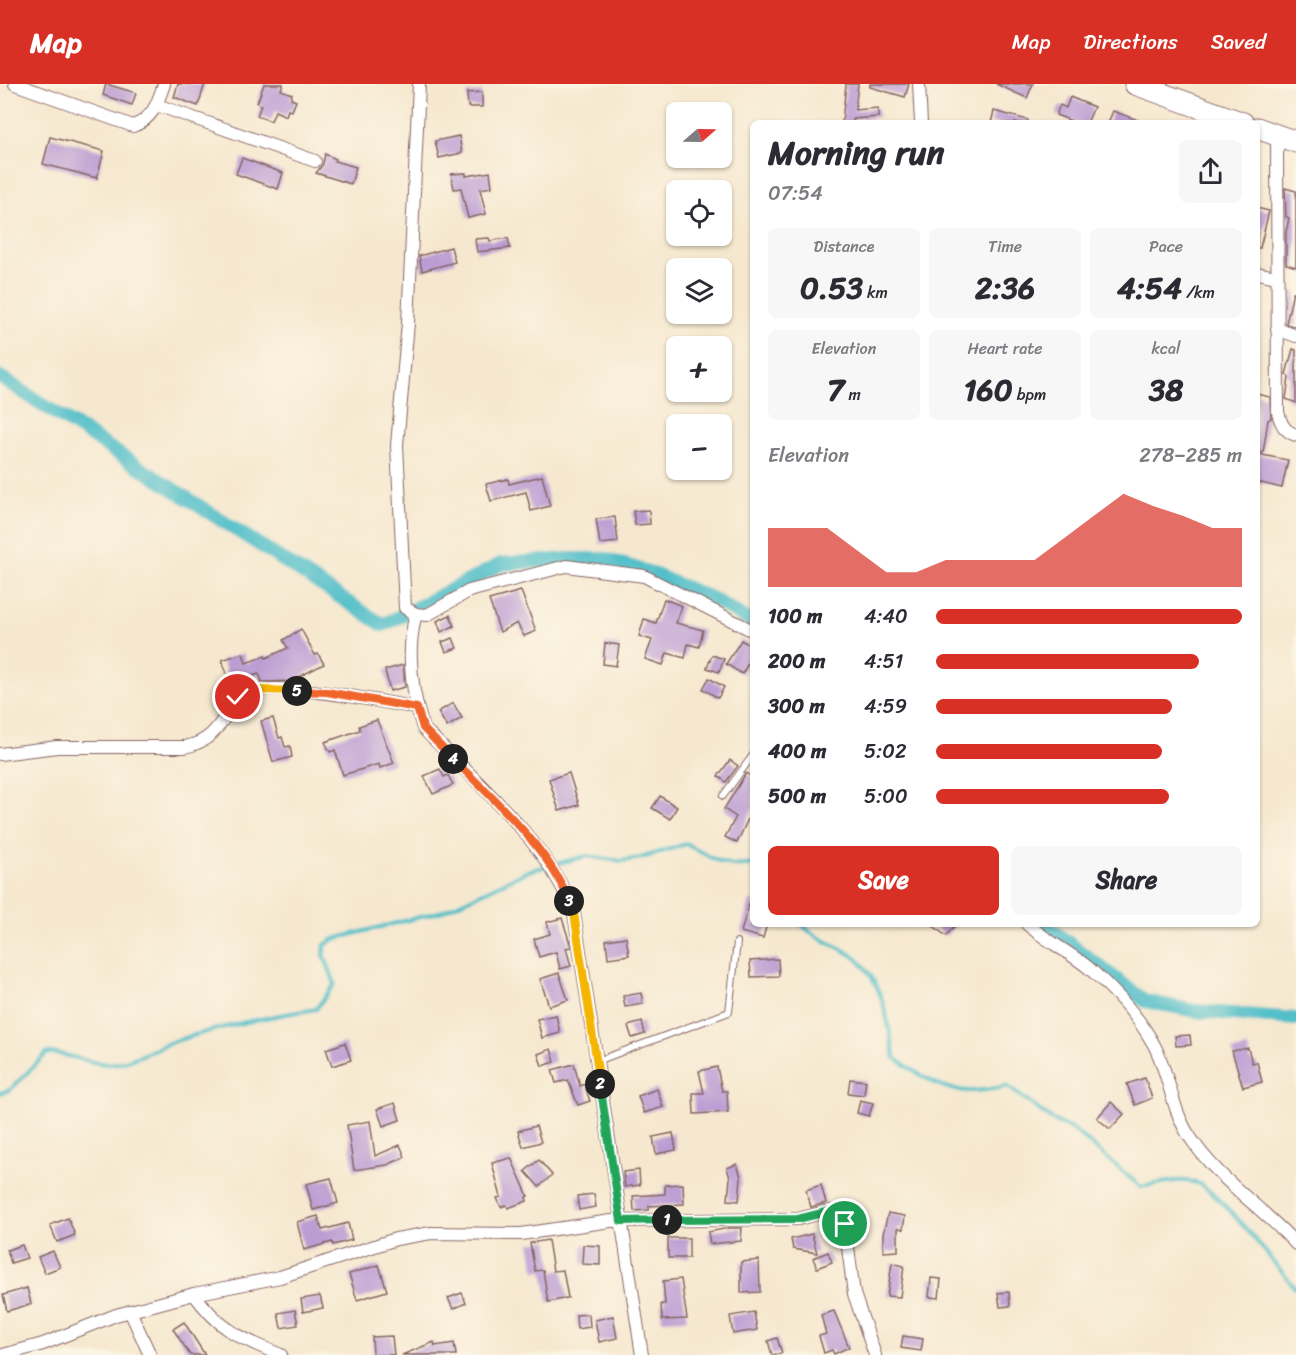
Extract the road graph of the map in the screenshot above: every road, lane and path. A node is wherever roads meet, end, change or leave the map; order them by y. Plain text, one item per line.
1 (15, 84) edge
2 (164, 84) edge
3 (419, 84) edge
4 (919, 84) edge
5 (1135, 84) edge
6 (157, 105) junction
7 (921, 120) edge
8 (1235, 120) edge
9 (1260, 129) edge
10 (1287, 139) edge
11 (315, 161) dead end
12 (1260, 274) edge
13 (1276, 277) junction
14 (1277, 329) junction
15 (1296, 336) edge
16 (1296, 435) edge
17 (411, 611) junction
18 (750, 629) edge
19 (417, 708) junction
20 (0, 754) edge
21 (750, 759) edge
22 (723, 796) dead end
23 (1030, 927) edge
24 (737, 942) dead end
25 (597, 1061) junction
26 (621, 1221) junction
27 (1296, 1244) edge
28 (194, 1293) junction
29 (130, 1311) junction
30 (3, 1355) edge
31 (150, 1355) edge
32 (281, 1355) edge
33 (642, 1355) edge
34 (875, 1355) edge

1 - 6 street
2 - 6 street
3 - 17 street
4 - 7 street
5 - 8 highway
6 - 11 street
9 - 10 highway
10 - 13 street
12 - 13 street
13 - 14 street
14 - 15 street
14 - 16 street
17 - 18 street
17 - 19 street
19 - 20 street
19 - 25 street
21 - 22 lane
23 - 27 street
24 - 25 lane
25 - 26 street
26 - 28 street
26 - 33 street
26 - 34 street
28 - 29 street
28 - 32 street
29 - 30 street
29 - 31 street

